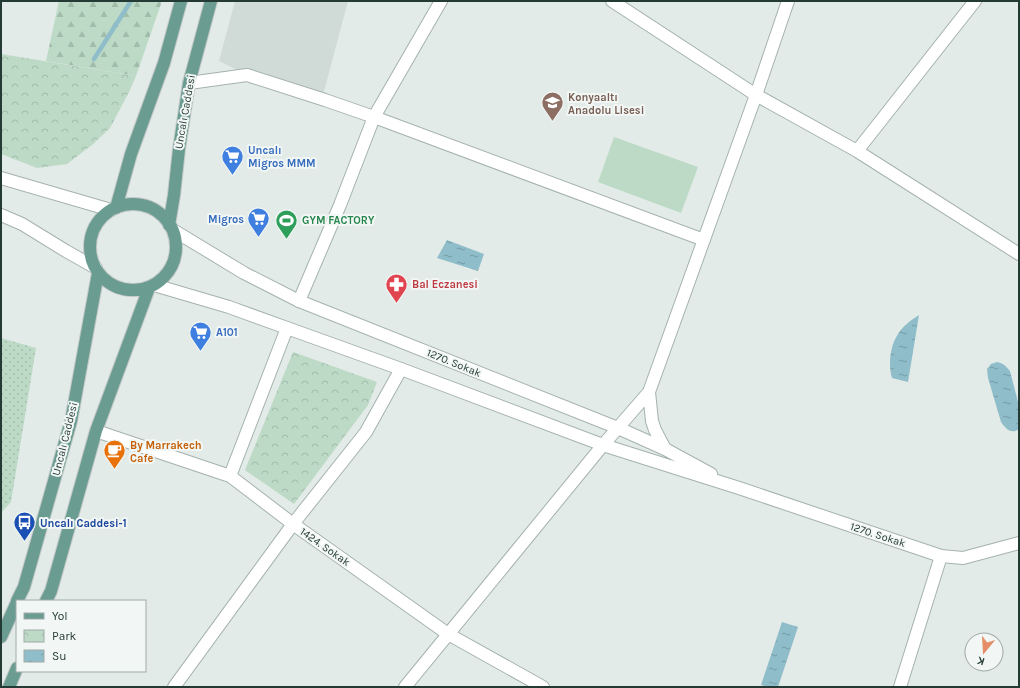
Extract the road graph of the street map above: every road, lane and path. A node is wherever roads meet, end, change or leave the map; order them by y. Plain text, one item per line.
1 (181, 1) edge
2 (211, 1) edge
3 (441, 1) edge
4 (612, 1) edge
5 (788, 1) edge
6 (975, 1) edge
7 (189, 83) junction
8 (756, 95) junction
9 (374, 117) junction
10 (856, 151) junction
11 (1, 178) edge
12 (113, 209) junction
13 (1, 215) edge
14 (171, 227) junction
15 (704, 240) junction
16 (1019, 254) edge
17 (97, 270) junction
18 (152, 286) junction
19 (299, 300) junction
20 (287, 328) junction
21 (401, 369) junction
22 (649, 392) junction
23 (618, 428) junction
24 (96, 431) junction
25 (603, 445) junction
26 (665, 449) junction
27 (230, 476) junction
28 (739, 488) junction
29 (294, 524) junction
30 (1019, 543) edge
31 (941, 556) junction
32 (18, 600) edge
33 (46, 600) edge
34 (16, 604) edge
35 (448, 634) junction
36 (1, 637) edge
37 (16, 670) edge
38 (9, 687) edge
39 (174, 687) edge
40 (405, 687) edge
41 (543, 687) edge
42 (900, 687) edge

1 - 12 main road
2 - 7 main road, Uncalı Caddesi
3 - 9 street
4 - 8 street
5 - 8 street
6 - 10 street
7 - 9 street
7 - 14 main road, Uncalı Caddesi
8 - 10 street
8 - 15 street
9 - 15 street
9 - 19 street
10 - 16 street
11 - 12 street
12 - 14 main road
12 - 17 main road
13 - 17 street
14 - 18 main road
14 - 19 street, 1270. Sokak
15 - 22 street
17 - 18 main road
17 - 32 main road, Uncalı Caddesi
18 - 20 street, 1270. Sokak
18 - 24 main road
19 - 23 street, 1270. Sokak
20 - 21 street, 1270. Sokak
20 - 27 street
21 - 25 street, 1270. Sokak
21 - 29 street
22 - 23 street
22 - 26 street
23 - 25 street
23 - 26 street, 1270. Sokak
24 - 27 street, 1424. Sokak
24 - 33 main road
25 - 28 street, 1270. Sokak
25 - 35 street
26 - 28 street, 1270. Sokak
27 - 29 street, 1424. Sokak
28 - 31 street, 1270. Sokak
29 - 35 street, 1424. Sokak
29 - 39 street
30 - 31 street, 1270. Sokak
31 - 42 street
34 - 36 main road, Uncalı Caddesi
35 - 40 street
35 - 41 street, 1424. Sokak
37 - 38 main road

